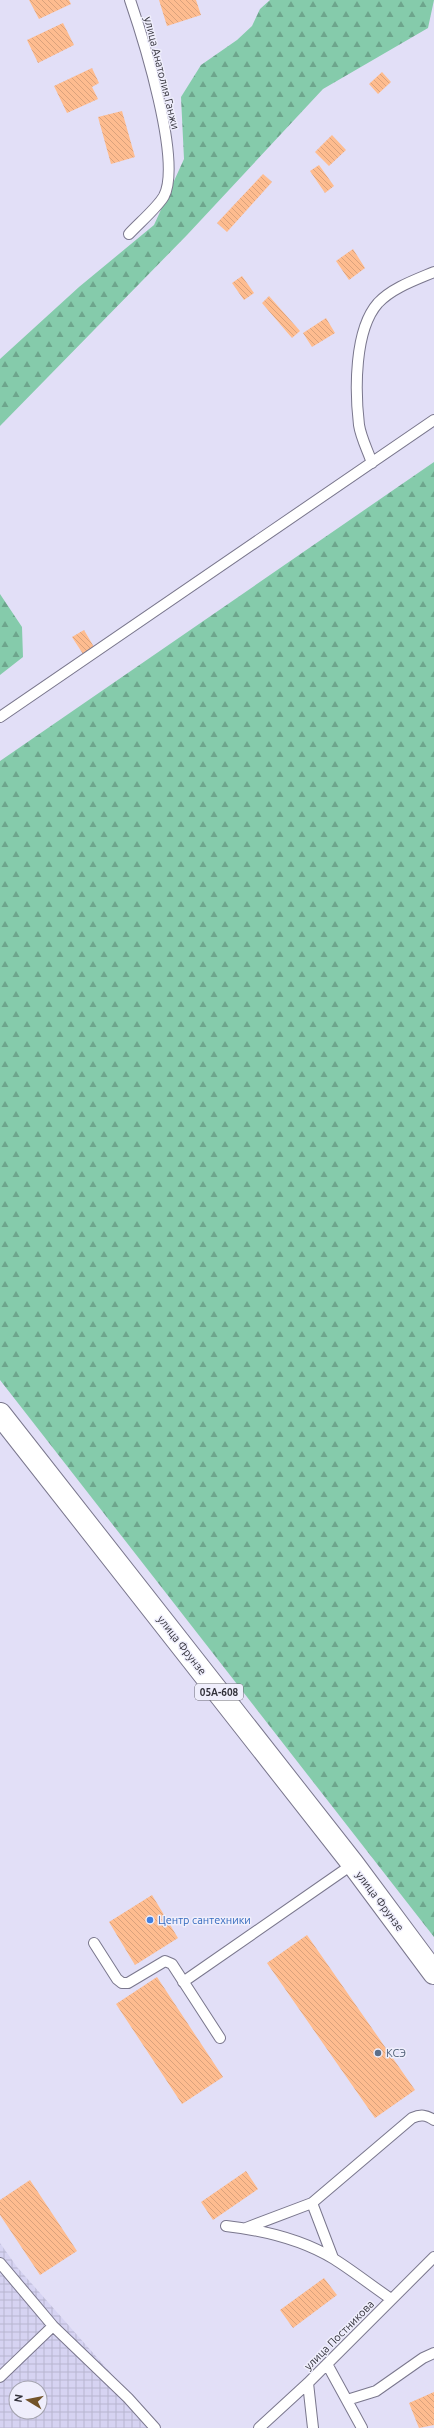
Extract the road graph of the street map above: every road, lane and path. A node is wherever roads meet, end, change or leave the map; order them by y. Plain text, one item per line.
1 (130, 0) edge
2 (129, 234) dead end
3 (434, 272) edge
4 (434, 420) edge
5 (372, 463) junction
6 (0, 717) edge
7 (0, 1414) edge
8 (353, 1864) junction
9 (94, 1943) dead end
10 (434, 1973) edge
11 (183, 1982) junction
12 (220, 2038) dead end
13 (434, 2120) edge
14 (312, 2203) junction
15 (226, 2226) dead end
16 (246, 2228) junction
17 (434, 2256) edge
18 (333, 2258) junction
19 (0, 2263) edge
20 (391, 2299) junction
21 (53, 2326) junction
22 (434, 2353) edge
23 (327, 2364) junction
24 (0, 2377) edge
25 (308, 2383) junction
26 (347, 2400) junction
27 (155, 2428) edge
28 (259, 2428) edge
29 (313, 2428) edge
30 (362, 2428) edge

1 - 2 lane, улица Анатолия Ганжи
3 - 5 lane
4 - 5 lane
5 - 6 lane
7 - 8 main road, улица Фрунзе / 05А-608
8 - 10 main road, улица Фрунзе / 05А-608
8 - 11 lane
9 - 11 lane
11 - 12 lane
13 - 14 lane
14 - 16 lane
14 - 18 lane
15 - 16 lane
16 - 18 lane
17 - 20 lane, улица Постникова
18 - 20 lane
19 - 21 lane
20 - 23 lane, улица Постникова
21 - 24 lane
21 - 27 lane
22 - 26 lane
23 - 25 lane, улица Постникова
23 - 26 lane
25 - 28 lane, улица Постникова
25 - 29 lane
26 - 30 lane

